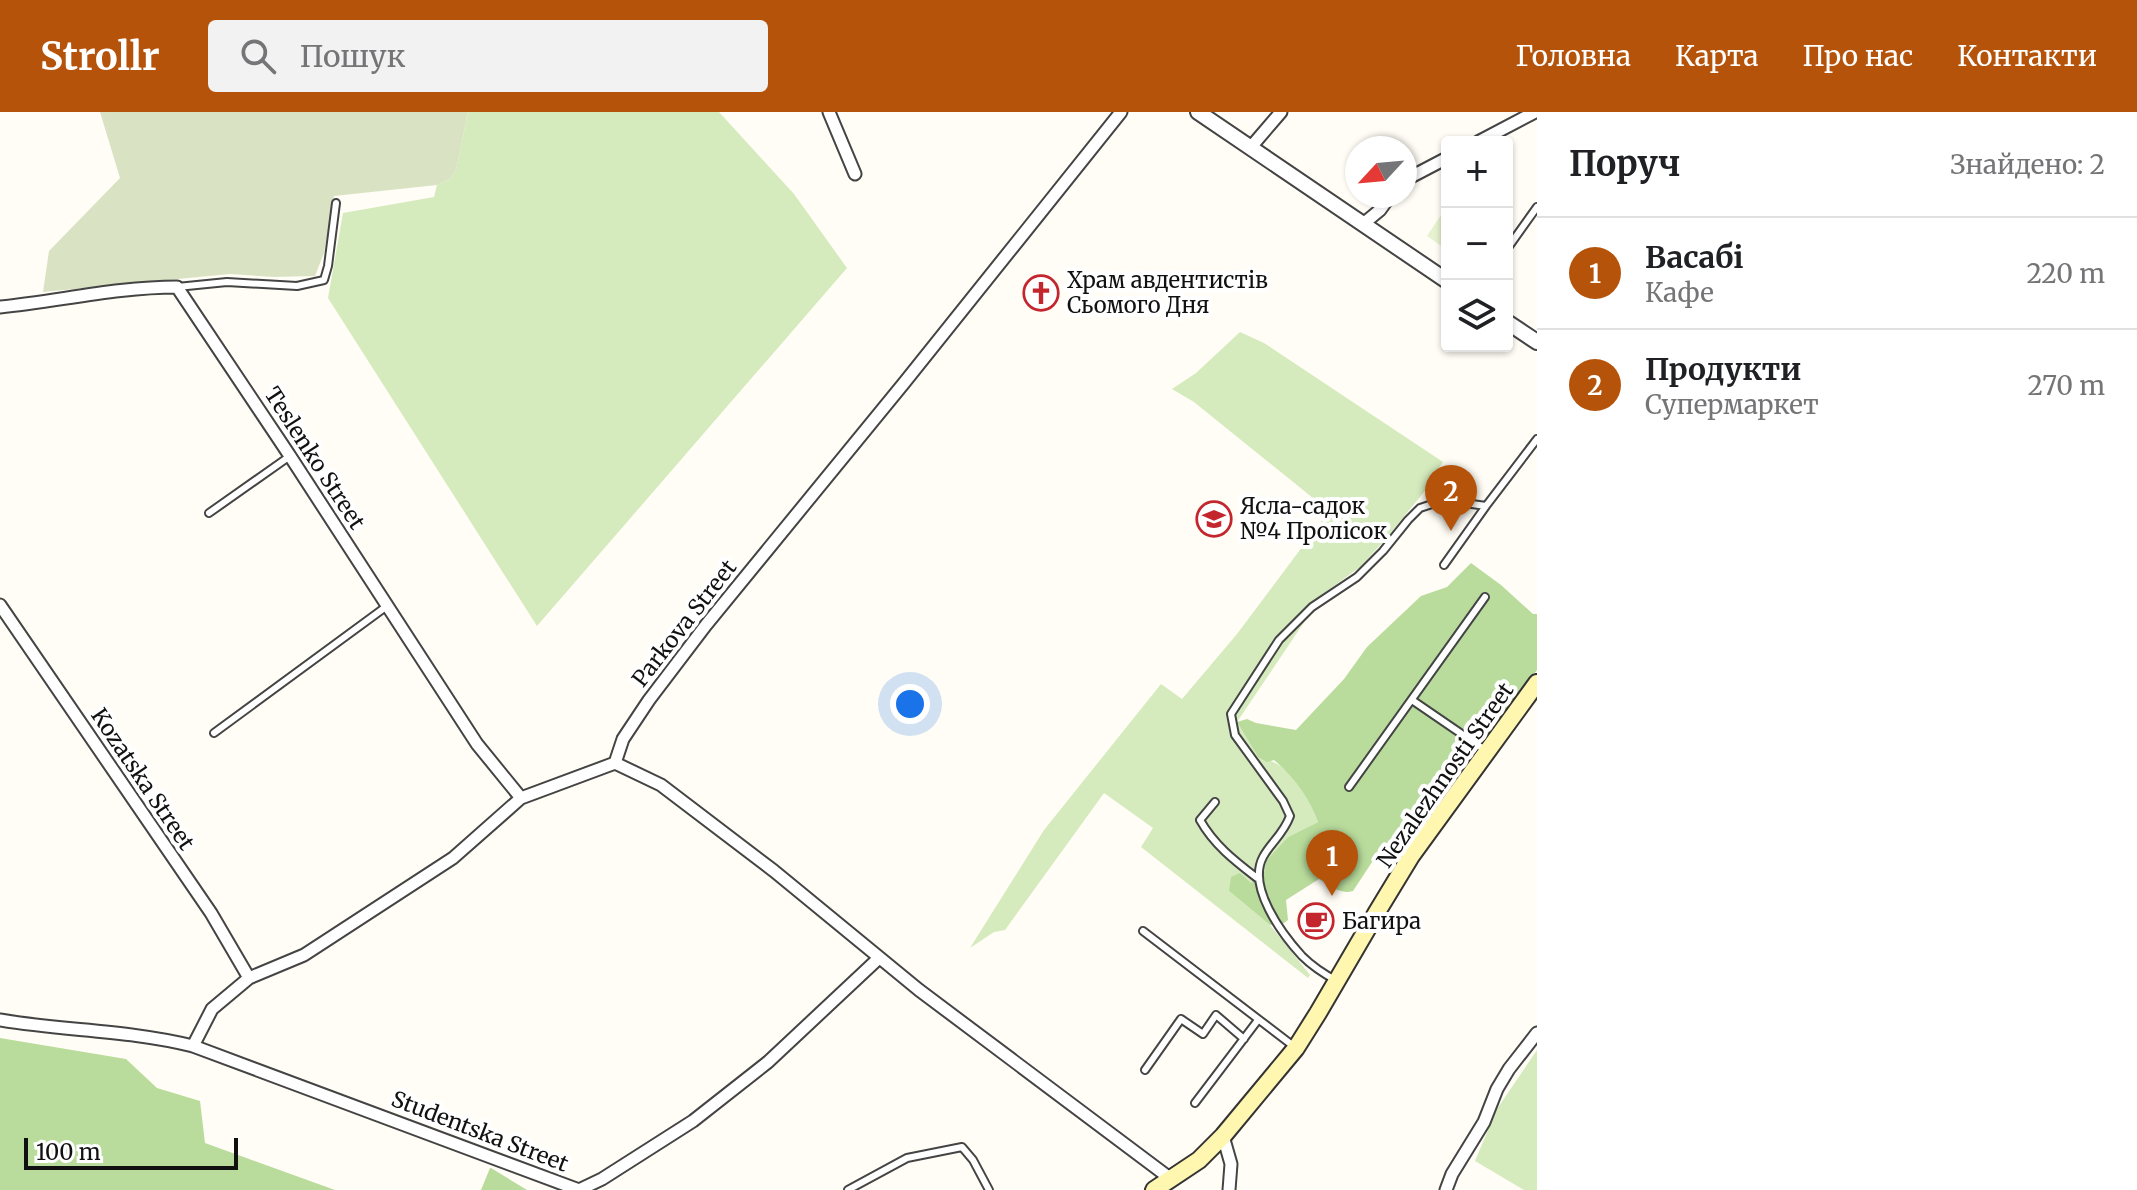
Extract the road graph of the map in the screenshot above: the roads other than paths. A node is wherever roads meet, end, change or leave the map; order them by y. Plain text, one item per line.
1 (829, 112) edge
2 (1121, 112) edge
3 (1198, 112) edge
4 (1281, 112) edge
5 (1535, 112) edge
6 (1489, 136) edge
7 (1251, 147) junction
8 (1441, 161) edge
9 (855, 174) dead end
10 (1417, 174) edge
11 (336, 203) dead end
12 (1537, 207) edge
13 (1381, 208) edge
14 (1363, 224) junction
15 (1513, 241) edge
16 (1446, 280) edge
17 (177, 287) junction
18 (0, 307) edge
19 (1513, 326) edge
20 (1537, 342) edge
21 (1537, 439) edge
22 (290, 456) junction
23 (1486, 506) junction
24 (209, 513) dead end
25 (1444, 565) dead end
26 (1485, 597) dead end
27 (0, 605) edge
28 (387, 606) junction
29 (1537, 683) edge
30 (1412, 700) junction
31 (214, 733) dead end
32 (1487, 752) junction
33 (615, 763) junction
34 (1349, 787) dead end
35 (521, 798) junction
36 (1215, 802) dead end
37 (1257, 878) junction
38 (1143, 931) dead end
39 (879, 958) junction
40 (249, 978) junction
41 (1337, 982) junction
42 (0, 1020) edge
43 (1258, 1020) junction
44 (1537, 1033) edge
45 (1244, 1039) junction
46 (193, 1046) junction
47 (1296, 1048) junction
48 (1145, 1070) dead end
49 (1195, 1103) dead end
50 (1223, 1136) junction
51 (1171, 1179) junction
52 (848, 1190) edge
53 (989, 1190) edge
54 (1154, 1190) edge
55 (1229, 1190) edge
56 (1446, 1190) edge

1 - 9 street
2 - 33 street, Parkova Street
3 - 7 street
4 - 7 street
5 - 6 street
7 - 14 street
8 - 10 street
11 - 17 lane
12 - 15 lane
13 - 14 street
14 - 16 street
17 - 18 street
17 - 22 street, Teslenko Street
19 - 20 street
21 - 23 lane
22 - 24 lane
22 - 28 street, Teslenko Street
23 - 25 lane
23 - 37 lane
26 - 30 lane
27 - 40 street, Kozatska Street
28 - 31 lane
28 - 35 street, Teslenko Street
29 - 32 main road, Nezalezhnosti Street
30 - 32 lane
30 - 34 lane
32 - 41 main road, Nezalezhnosti Street
33 - 35 street
33 - 39 street
35 - 40 street
36 - 37 lane
37 - 41 lane
38 - 43 lane
39 - 46 street, Studentska Street
39 - 51 street
40 - 46 street
41 - 47 main road, Nezalezhnosti Street
42 - 46 street, Studentska Street
43 - 45 lane
43 - 47 lane
44 - 56 street
45 - 48 lane
45 - 49 lane
47 - 50 main road, Nezalezhnosti Street
50 - 51 main road, Nezalezhnosti Street
50 - 55 street
51 - 54 main road, Nezalezhnosti Street
52 - 53 lane

